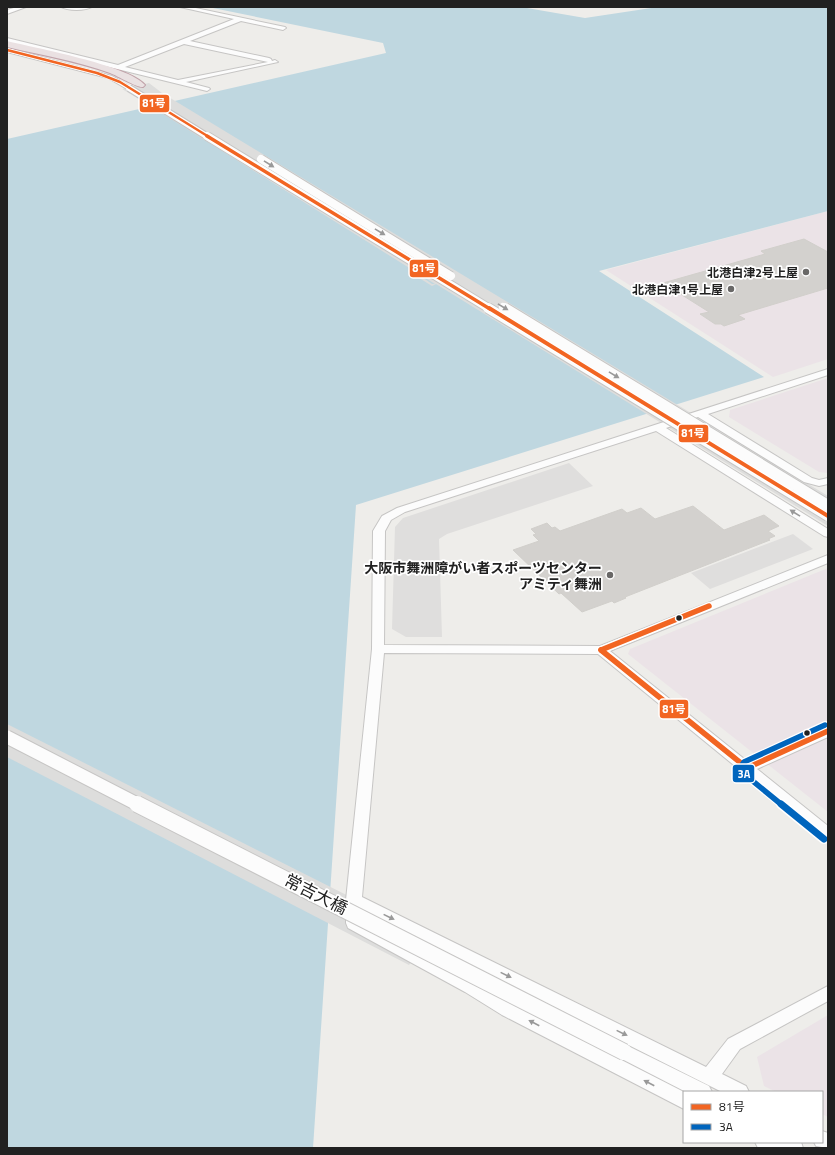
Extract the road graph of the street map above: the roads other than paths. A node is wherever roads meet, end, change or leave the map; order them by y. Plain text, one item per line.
1 (23, 7) edge
2 (64, 7) edge
3 (89, 7) edge
4 (183, 7) edge
5 (7, 12) edge
6 (240, 19) junction
7 (283, 28) dead end
8 (7, 40) edge
9 (184, 42) junction
10 (7, 45) edge
11 (7, 50) edge
12 (7, 54) edge
13 (120, 67) junction
14 (178, 82) junction
15 (140, 85) joint
16 (129, 88) junction
17 (207, 89) dead end
18 (828, 372) edge
19 (700, 414) junction
20 (657, 427) junction
21 (828, 481) edge
22 (828, 505) edge
23 (828, 516) edge
24 (828, 534) edge
25 (828, 559) edge
26 (378, 650) junction
27 (601, 650) junction
28 (828, 731) edge
29 (7, 737) edge
30 (747, 768) junction
31 (828, 834) edge
32 (354, 900) junction
33 (828, 992) edge
34 (706, 1084) edge
35 (736, 1091) edge
36 (683, 1101) edge
37 (767, 1143) edge
38 (780, 1148) edge

1 - 5 street
2 - 3 street
4 - 6 street
6 - 7 street
6 - 9 street
8 - 13 street
9 - 13 street
9 - 14 street
10 - 15 highway
11 - 16 street
12 - 16 highway
13 - 14 street
14 - 17 street
15 -> 22 street, bridge
16 - 23 street, bridge
18 - 19 street
19 - 20 street
19 - 21 street
24 -> 20 street
20 - 26 street
25 - 27 street
26 - 27 street
26 - 32 street
27 - 30 street
28 - 30 street
29 - 34 street, 常吉大橋, bridge
30 - 31 street
32 -> 34 street
36 -> 32 street
33 - 34 street
34 - 35 street
37 - 38 street

